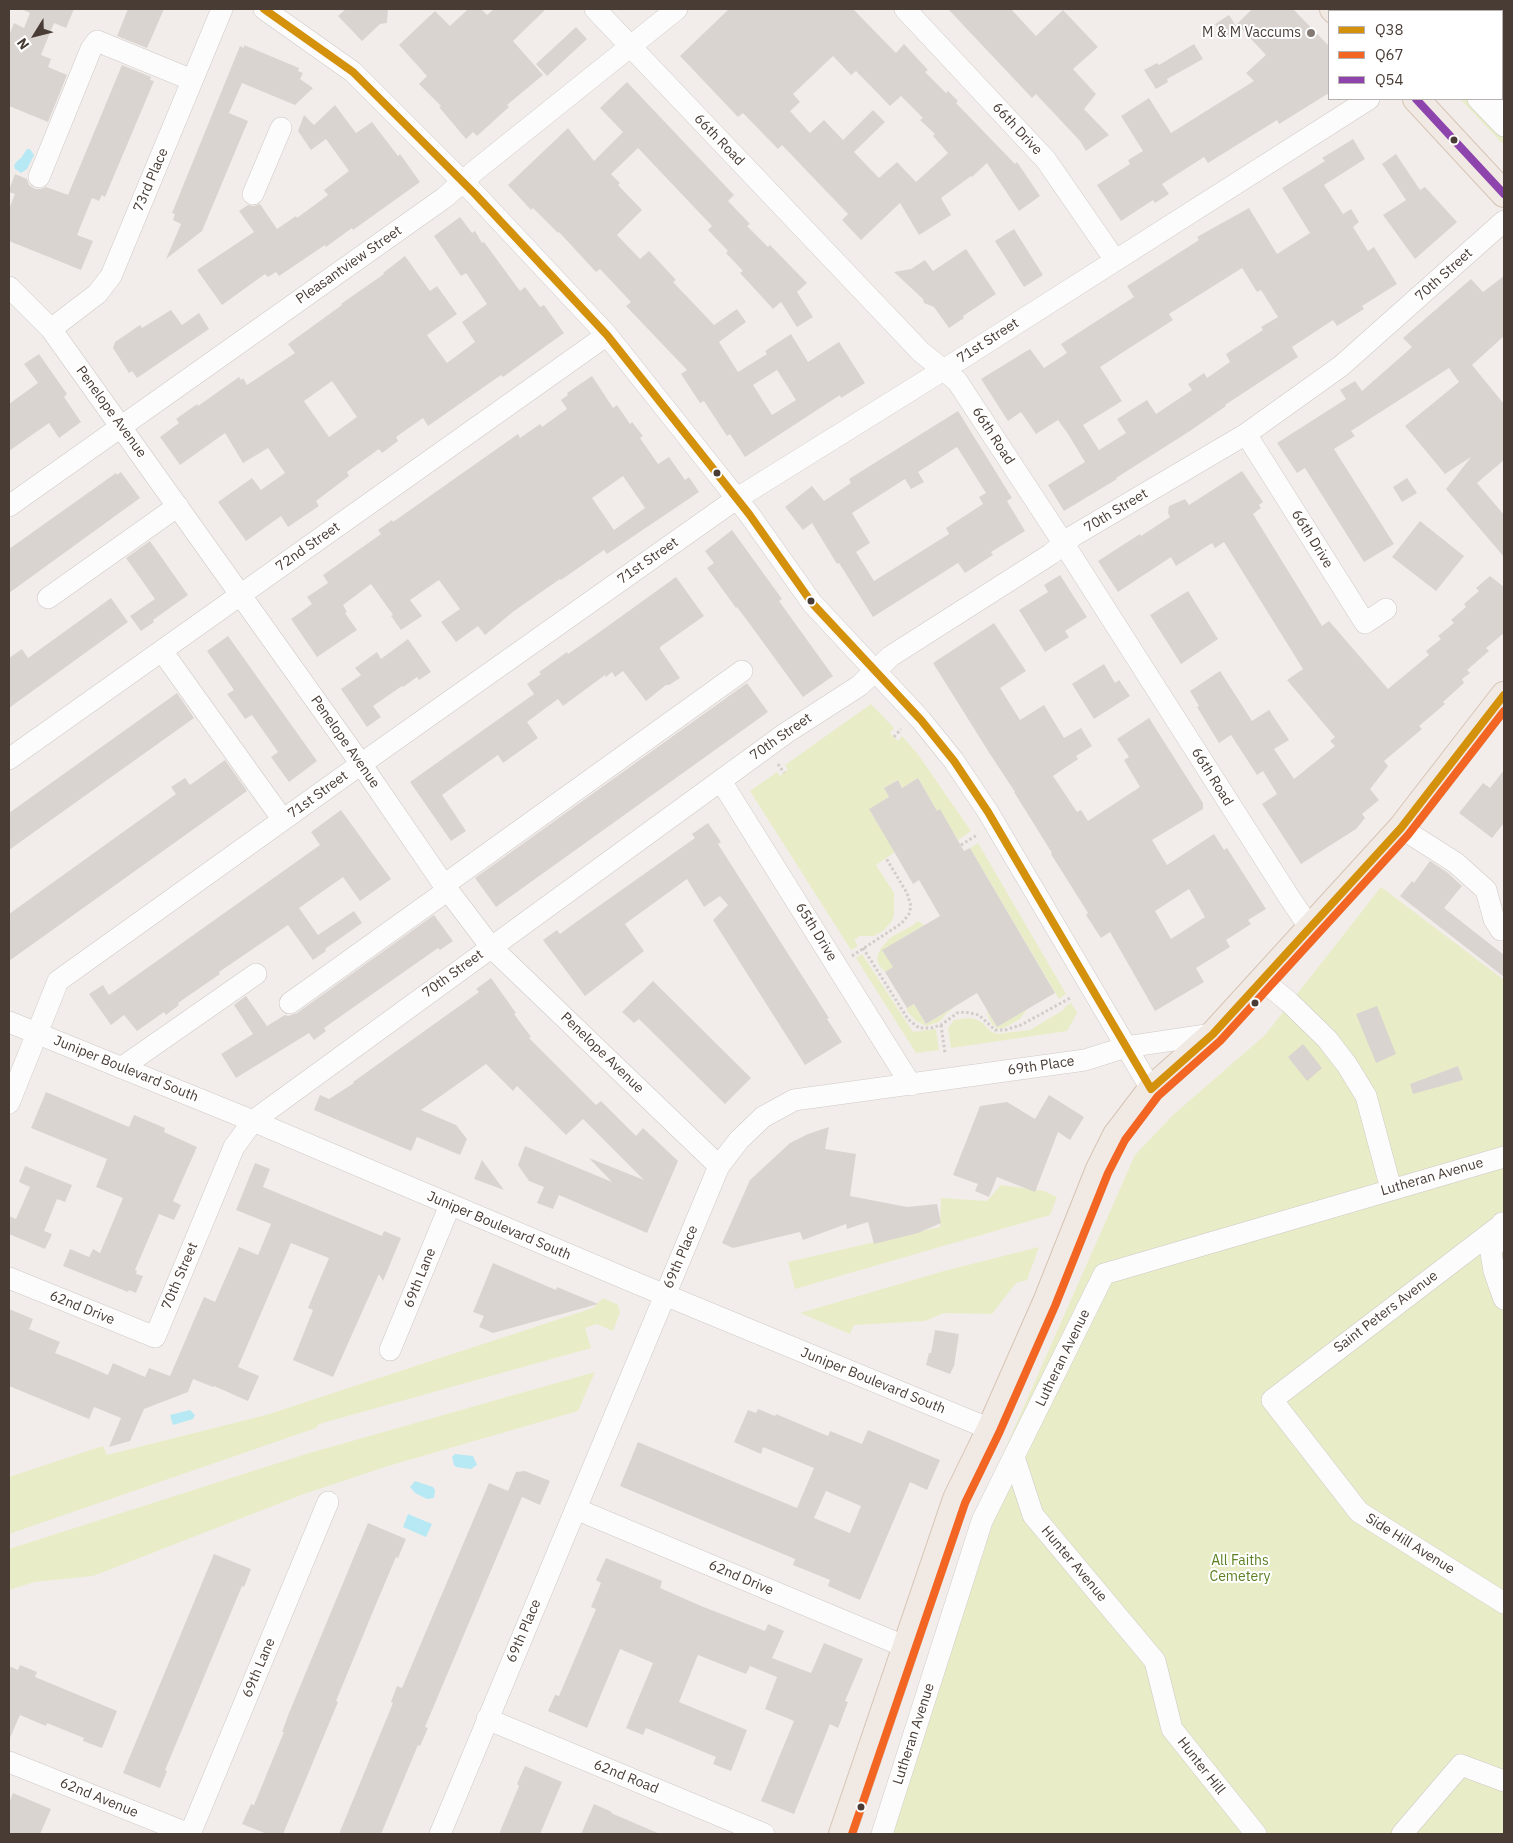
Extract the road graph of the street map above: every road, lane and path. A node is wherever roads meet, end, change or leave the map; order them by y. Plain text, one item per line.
1 (222, 9) edge
2 (264, 9) edge
3 (595, 9) edge
4 (677, 9) edge
5 (905, 9) edge
6 (630, 46) junction
7 (192, 80) junction
8 (1368, 100) edge
9 (1417, 100) edge
10 (281, 128) dead end
11 (39, 177) dead end
12 (462, 182) junction
13 (253, 194) dead end
14 (1504, 194) edge
15 (1504, 221) edge
16 (1114, 260) junction
17 (9, 287) edge
18 (51, 329) junction
19 (607, 335) junction
20 (943, 370) junction
21 (121, 426) junction
22 (1246, 434) junction
23 (736, 499) junction
24 (9, 506) edge
25 (178, 506) junction
26 (1064, 544) junction
27 (241, 595) junction
28 (48, 598) dead end
29 (1386, 609) dead end
30 (162, 651) junction
31 (742, 671) dead end
32 (874, 671) junction
33 (1504, 695) edge
34 (901, 729) dead end
35 (894, 737) dead end
36 (9, 760) edge
37 (361, 764) junction
38 (778, 764) dead end
39 (784, 773) dead end
40 (721, 781) junction
41 (283, 820) junction
42 (1401, 828) junction
43 (977, 835) dead end
44 (961, 845) dead end
45 (886, 858) dead end
46 (446, 888) junction
47 (1310, 928) junction
48 (1501, 930) dead end
49 (491, 947) junction
50 (864, 948) junction
51 (851, 956) dead end
52 (256, 974) dead end
53 (1262, 980) junction
54 (1072, 997) dead end
55 (290, 1003) dead end
56 (9, 1022) edge
57 (941, 1026) junction
58 (37, 1034) junction
59 (1213, 1034) junction
60 (1126, 1047) junction
61 (945, 1053) dead end
62 (121, 1068) junction
63 (911, 1085) junction
64 (1151, 1089) junction
65 (9, 1103) edge
66 (252, 1121) junction
67 (1504, 1157) edge
68 (719, 1166) junction
69 (1389, 1182) junction
70 (450, 1205) junction
71 (1503, 1221) edge
72 (9, 1278) edge
73 (665, 1295) junction
74 (1504, 1299) edge
75 (154, 1337) joint
76 (390, 1350) dead end
77 (1272, 1400) joint
78 (990, 1429) junction
79 (1014, 1457) junction
80 (328, 1502) dead end
81 (576, 1509) junction
82 (1504, 1603) edge
83 (906, 1648) junction
84 (1155, 1661) joint
85 (487, 1720) junction
86 (9, 1762) edge
87 (1504, 1781) edge
88 (190, 1834) edge
89 (440, 1834) edge
90 (764, 1834) edge
91 (842, 1834) edge
92 (882, 1834) edge
93 (1256, 1834) edge
94 (1402, 1834) edge

1 - 7 street, 73rd Place
2 - 12 street
3 - 6 street, 66th Road
4 - 6 street, Pleasantview Street
5 - 16 street, 66th Drive
6 - 12 street, Pleasantview Street
6 - 20 street, 66th Road
7 - 11 street
7 - 18 street, 73rd Place
8 - 16 street, 71st Street
9 - 14 main road
10 - 13 street
12 - 19 street
12 - 21 street, Pleasantview Street
15 - 22 street, 70th Street
16 - 20 street, 71st Street
17 - 18 street, Penelope Avenue
18 - 21 street, Penelope Avenue
19 - 23 street
19 - 27 street, 72nd Street
20 - 23 street, 71st Street
20 - 26 street, 66th Road
21 - 24 street, Pleasantview Street
21 - 25 street, Penelope Avenue
22 - 26 street, 70th Street
22 - 29 street, 66th Drive
23 - 32 street
23 - 37 street, 71st Street
25 - 27 street, Penelope Avenue
25 - 28 street
26 - 32 street, 70th Street
26 - 47 street, 66th Road
27 - 30 street, 72nd Street
27 - 37 street, Penelope Avenue
30 - 36 street, 72nd Street
30 - 41 street
31 - 46 street
32 - 40 street, 70th Street
32 - 60 street
33 - 42 main road
34 - 35 path
37 - 41 street, 71st Street
37 - 46 street, Penelope Avenue
38 - 39 path
40 - 49 street, 70th Street
40 - 63 street, 65th Drive
41 - 58 street, 71st Street
42 - 47 main road
42 - 48 street
43 - 44 path
45 - 50 path
46 - 49 street, Penelope Avenue
46 - 55 street
47 - 53 main road
49 - 66 street, 70th Street
49 - 68 street, Penelope Avenue
50 - 51 path
50 - 57 path
52 - 62 street
53 - 59 main road
53 - 69 street
54 - 57 path
56 - 58 street, Juniper Boulevard South
57 - 61 path
58 - 62 street, Juniper Boulevard South
58 - 65 street, 71st Street
59 - 60 street, 69th Place
59 - 64 main road
60 - 63 street, 69th Place
60 - 64 street
62 - 66 street, Juniper Boulevard South
63 - 68 street, 69th Place
64 - 78 main road
66 - 70 street, Juniper Boulevard South
66 - 75 street, 70th Street
67 - 69 street, Lutheran Avenue
68 - 73 street, 69th Place
69 - 79 street, Lutheran Avenue
70 - 73 street, Juniper Boulevard South
70 - 76 street, 69th Lane
71 - 74 street
71 - 77 street, Saint Peters Avenue
72 - 75 street, 62nd Drive
73 - 78 street, Juniper Boulevard South
73 - 81 street, 69th Place
77 - 82 street, Side Hill Avenue
78 - 83 main road
79 - 84 street, Hunter Avenue
79 - 92 street, Lutheran Avenue
80 - 88 street, 69th Lane
81 - 83 street, 62nd Drive
81 - 85 street, 69th Place
83 - 91 main road
84 - 93 street, Hunter Hill
85 - 89 street, 69th Place
85 - 90 street, 62nd Road
86 - 88 street, 62nd Avenue
87 - 94 street

